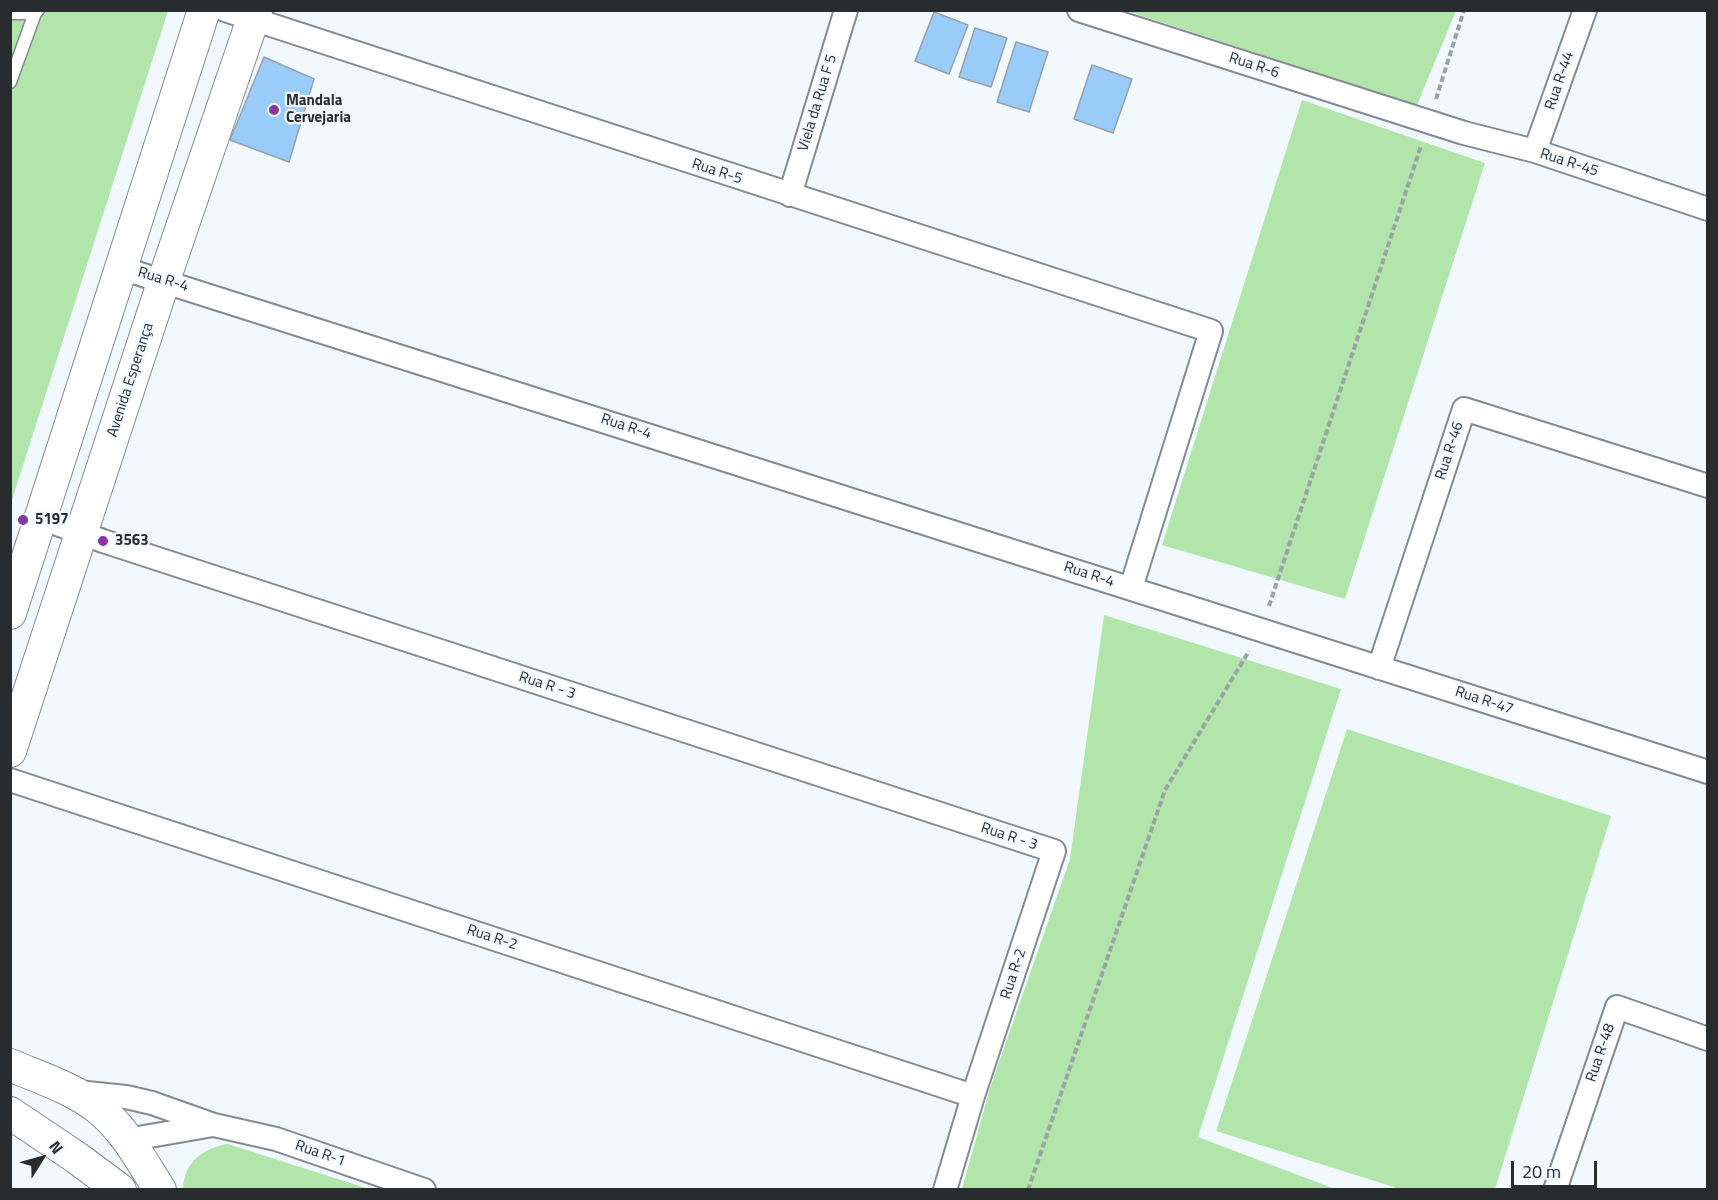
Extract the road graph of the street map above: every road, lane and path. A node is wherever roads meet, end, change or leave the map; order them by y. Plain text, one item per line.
1 (204, 10) edge
2 (846, 10) edge
3 (1079, 10) edge
4 (1585, 10) edge
5 (36, 12) edge
6 (10, 14) edge
7 (245, 14) edge
8 (10, 82) edge
9 (1429, 122) joint
10 (1535, 151) junction
11 (790, 195) junction
12 (1707, 209) edge
13 (121, 268) junction
14 (164, 280) junction
15 (1211, 331) joint
16 (1707, 486) edge
17 (41, 518) junction
18 (81, 534) junction
19 (1131, 588) junction
20 (10, 613) edge
21 (1261, 630) joint
22 (1379, 668) junction
23 (10, 752) edge
24 (1707, 772) edge
25 (10, 780) edge
26 (1054, 852) joint
27 (1707, 1039) edge
28 (10, 1065) edge
29 (73, 1092) junction
30 (973, 1096) junction
31 (10, 1113) edge
32 (214, 1125) junction
33 (127, 1140) junction
34 (69, 1152) junction
35 (120, 1190) edge
36 (160, 1190) edge
37 (424, 1190) edge
38 (945, 1190) edge
39 (1555, 1190) edge

1 - 13 main road
2 - 11 street, Viela da Rua F 5
3 - 9 street, Rua R-6
4 - 10 street, Rua R-44
5 - 6 lane
5 - 8 lane
7 - 11 street, Rua R-5
7 - 14 main road, Avenida Esperança
9 - 10 street, Rua R-45
10 - 12 street, Rua R-45
11 - 15 street, Rua R-5
13 - 14 street, Rua R-4
13 - 17 main road
14 - 18 main road, Avenida Esperança
14 - 19 street, Rua R-4
15 - 19 street, Rua R-4
16 - 22 street, Rua R-46
17 - 18 street, Rua R - 3
17 - 20 main road
18 - 23 main road, Avenida Esperança
18 - 26 street, Rua R - 3
19 - 21 street, Rua R-4
21 - 22 street, Rua R-47
22 - 24 street, Rua R-47
25 - 30 street, Rua R-2
26 - 30 street, Rua R-2
27 - 39 street, Rua R-48
28 - 29 main road
29 - 32 street, Rua R-1
29 - 33 main road
29 - 34 main road
30 - 38 street, Rua R-2
31 - 34 main road
32 - 33 street, Rua R-1
32 - 37 street, Rua R-1
33 - 34 main road
33 - 36 main road
34 - 35 main road

